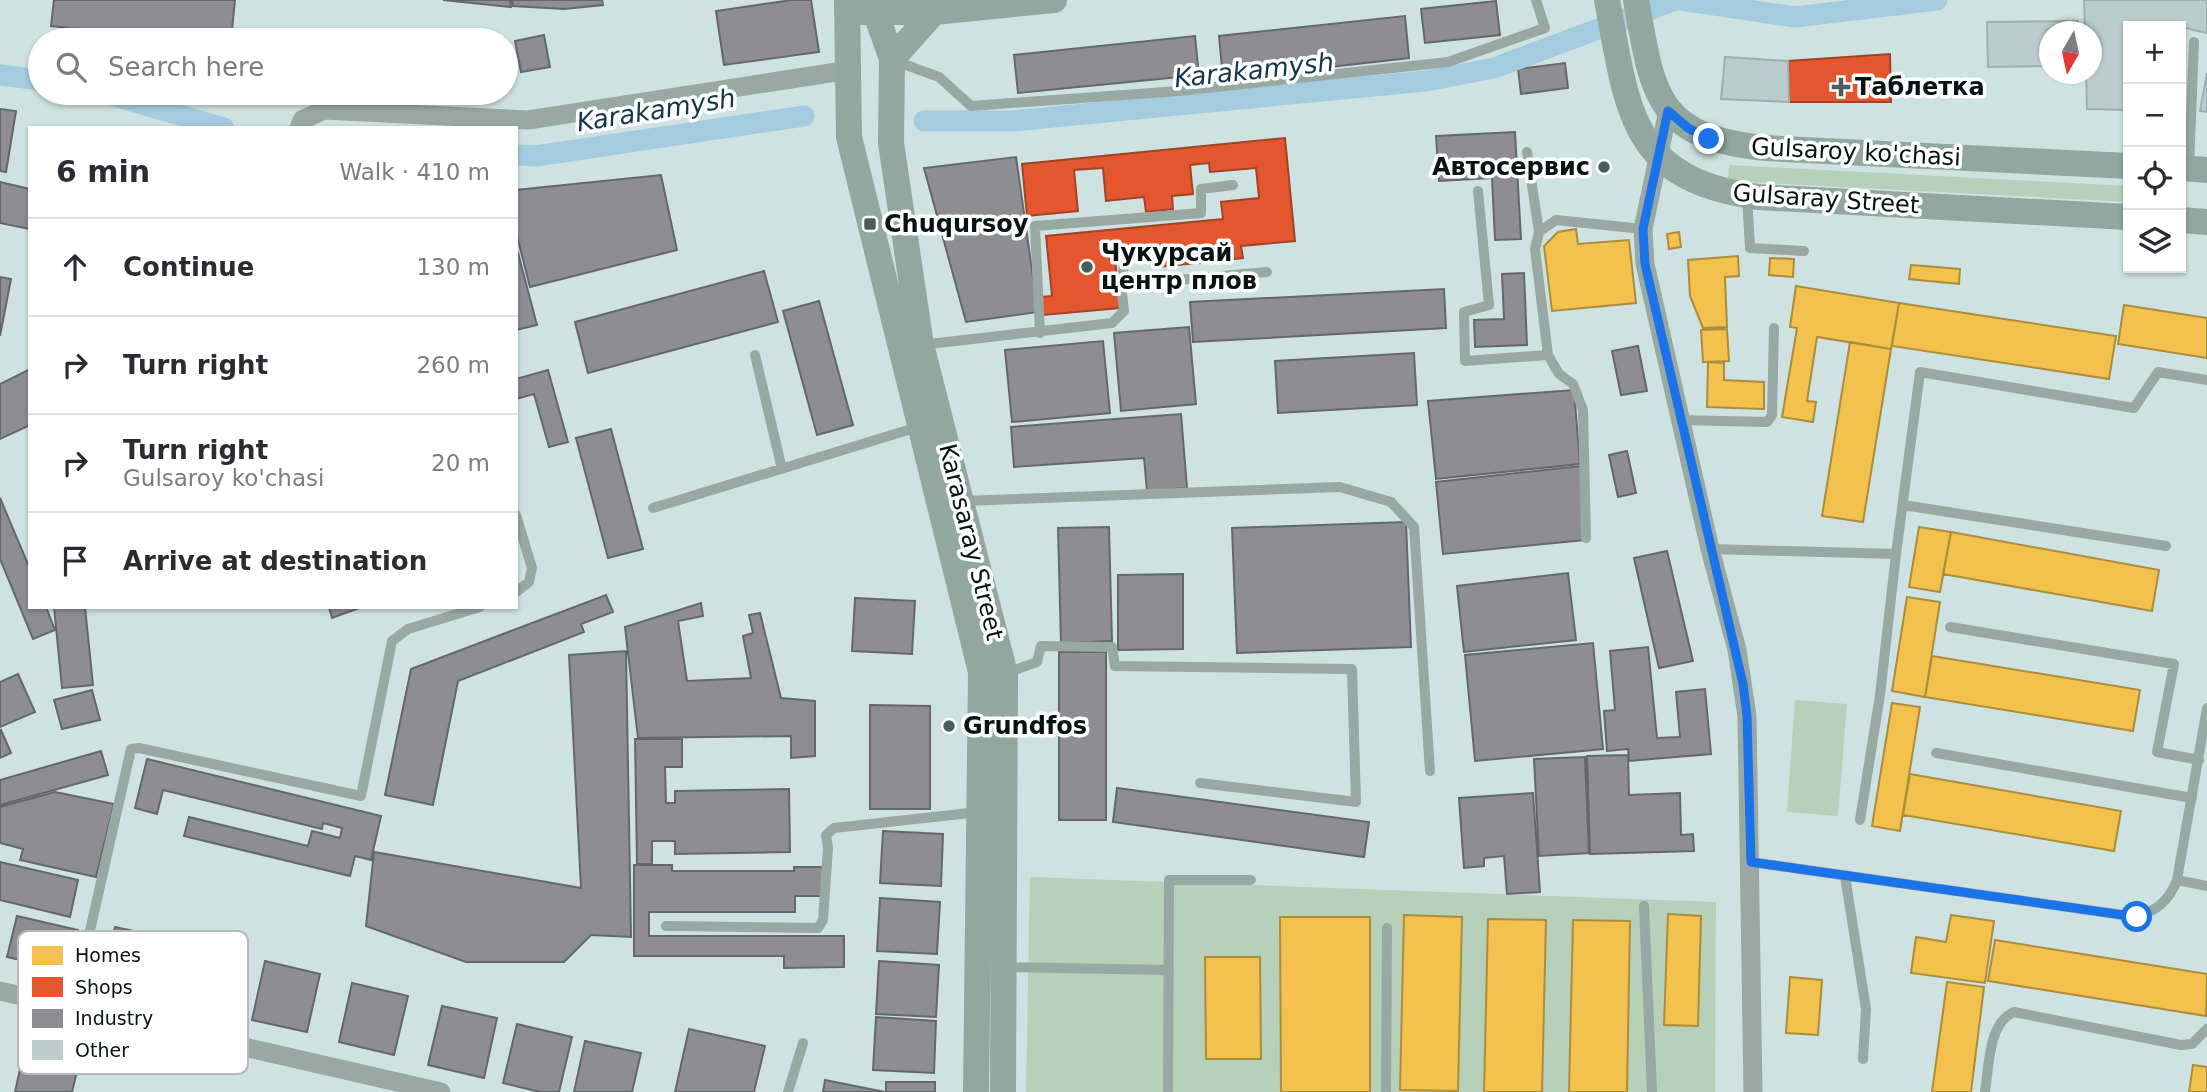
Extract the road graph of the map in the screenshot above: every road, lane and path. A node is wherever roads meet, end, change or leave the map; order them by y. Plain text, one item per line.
1 (1054, 0) edge
2 (1536, 0) edge
3 (1607, 0) edge
4 (1636, 0) edge
5 (860, 6) edge
6 (934, 12) junction
7 (2194, 42) dead end
8 (892, 59) junction
9 (849, 78) junction
10 (1668, 111) junction
11 (300, 126) edge
12 (1527, 152) dead end
13 (1659, 157) junction
14 (2123, 166) edge
15 (2192, 169) edge
16 (1233, 185) dead end
17 (1478, 191) dead end
18 (1746, 196) junction
19 (2123, 217) edge
20 (2186, 220) edge
21 (2207, 222) edge
22 (1643, 229) junction
23 (1539, 232) junction
24 (1804, 251) dead end
25 (1124, 265) dead end
26 (1268, 272) dead end
27 (1121, 285) junction
28 (1774, 328) dead end
29 (1040, 333) junction
30 (921, 345) junction
31 (755, 355) dead end
32 (1548, 355) junction
33 (2207, 380) edge
34 (1680, 420) junction
35 (919, 427) junction
36 (782, 468) junction
37 (950, 504) junction
38 (1903, 505) junction
39 (653, 508) dead end
40 (518, 522) edge
41 (1586, 538) dead end
42 (2166, 546) dead end
43 (1710, 549) junction
44 (1896, 554) junction
45 (518, 590) edge
46 (473, 609) edge
47 (1950, 627) dead end
48 (1005, 674) junction
49 (2207, 708) edge
50 (1936, 753) dead end
51 (2199, 760) junction
52 (1430, 771) dead end
53 (2202, 772) edge
54 (1200, 783) dead end
55 (2192, 798) junction
56 (980, 811) junction
57 (1860, 820) dead end
58 (1751, 862) junction
59 (1845, 876) junction
60 (1251, 880) dead end
61 (2176, 880) junction
62 (2207, 886) edge
63 (1644, 905) dead end
64 (666, 926) dead end
65 (1387, 928) dead end
66 (90, 931) edge
67 (1004, 967) junction
68 (1169, 970) junction
69 (0, 991) edge
70 (18, 995) edge
71 (2207, 1029) edge
72 (803, 1043) dead end
73 (248, 1047) edge
74 (1863, 1059) dead end
75 (441, 1092) edge
76 (788, 1092) edge
77 (976, 1092) edge
78 (1003, 1092) edge
79 (1168, 1092) edge
80 (1386, 1092) edge
81 (1652, 1092) edge
82 (1753, 1092) edge
83 (1985, 1092) edge

1 - 6 main road
2 - 8 lane
3 - 13 main road, Gulsaray Street
4 - 10 main road, Gulsaroy ko'chasi
5 - 6 main road
5 - 8 main road, Karasaray Street
5 - 9 main road, Karasaray Street
6 - 8 main road
7 - 15 lane
8 - 30 main road, Karasaray Street
9 - 11 street
9 - 35 main road, Karasaray Street
10 - 13 street
10 - 14 main road, Gulsaroy ko'chasi
12 - 23 lane
13 - 18 main road, Gulsaray Street
13 - 22 street
16 - 29 lane
17 - 32 lane
18 - 19 main road, Gulsaray Street
18 - 24 lane
20 - 21 main road
22 - 23 lane
22 - 34 street
23 - 32 lane
25 - 27 lane
26 - 27 lane
27 - 29 lane
28 - 34 lane
29 - 30 lane
30 - 37 main road, Karasaray Street
31 - 36 lane
32 - 41 lane
33 - 38 lane
34 - 43 street
35 - 36 lane
35 - 37 main road, Karasaray Street
36 - 39 lane
37 - 48 main road, Karasaray Street
37 - 52 lane
37 - 56 main road, Karasaray Street
38 - 42 lane
38 - 44 lane
40 - 45 lane
43 - 44 lane
43 - 58 street
44 - 57 lane
46 - 66 lane
47 - 51 lane
48 - 54 lane
48 - 67 main road, Karasaray Street
49 - 51 lane
50 - 55 lane
51 - 53 lane
53 - 55 lane
55 - 61 lane
56 - 64 lane
56 - 77 main road, Karasaray Street
58 - 59 lane
58 - 82 street
59 - 61 lane
59 - 74 lane
60 - 68 lane
61 - 62 lane
63 - 81 lane
65 - 80 lane
67 - 68 lane
67 - 78 main road, Karasaray Street
68 - 79 lane
69 - 70 street
71 - 83 lane
72 - 76 lane
73 - 75 street

